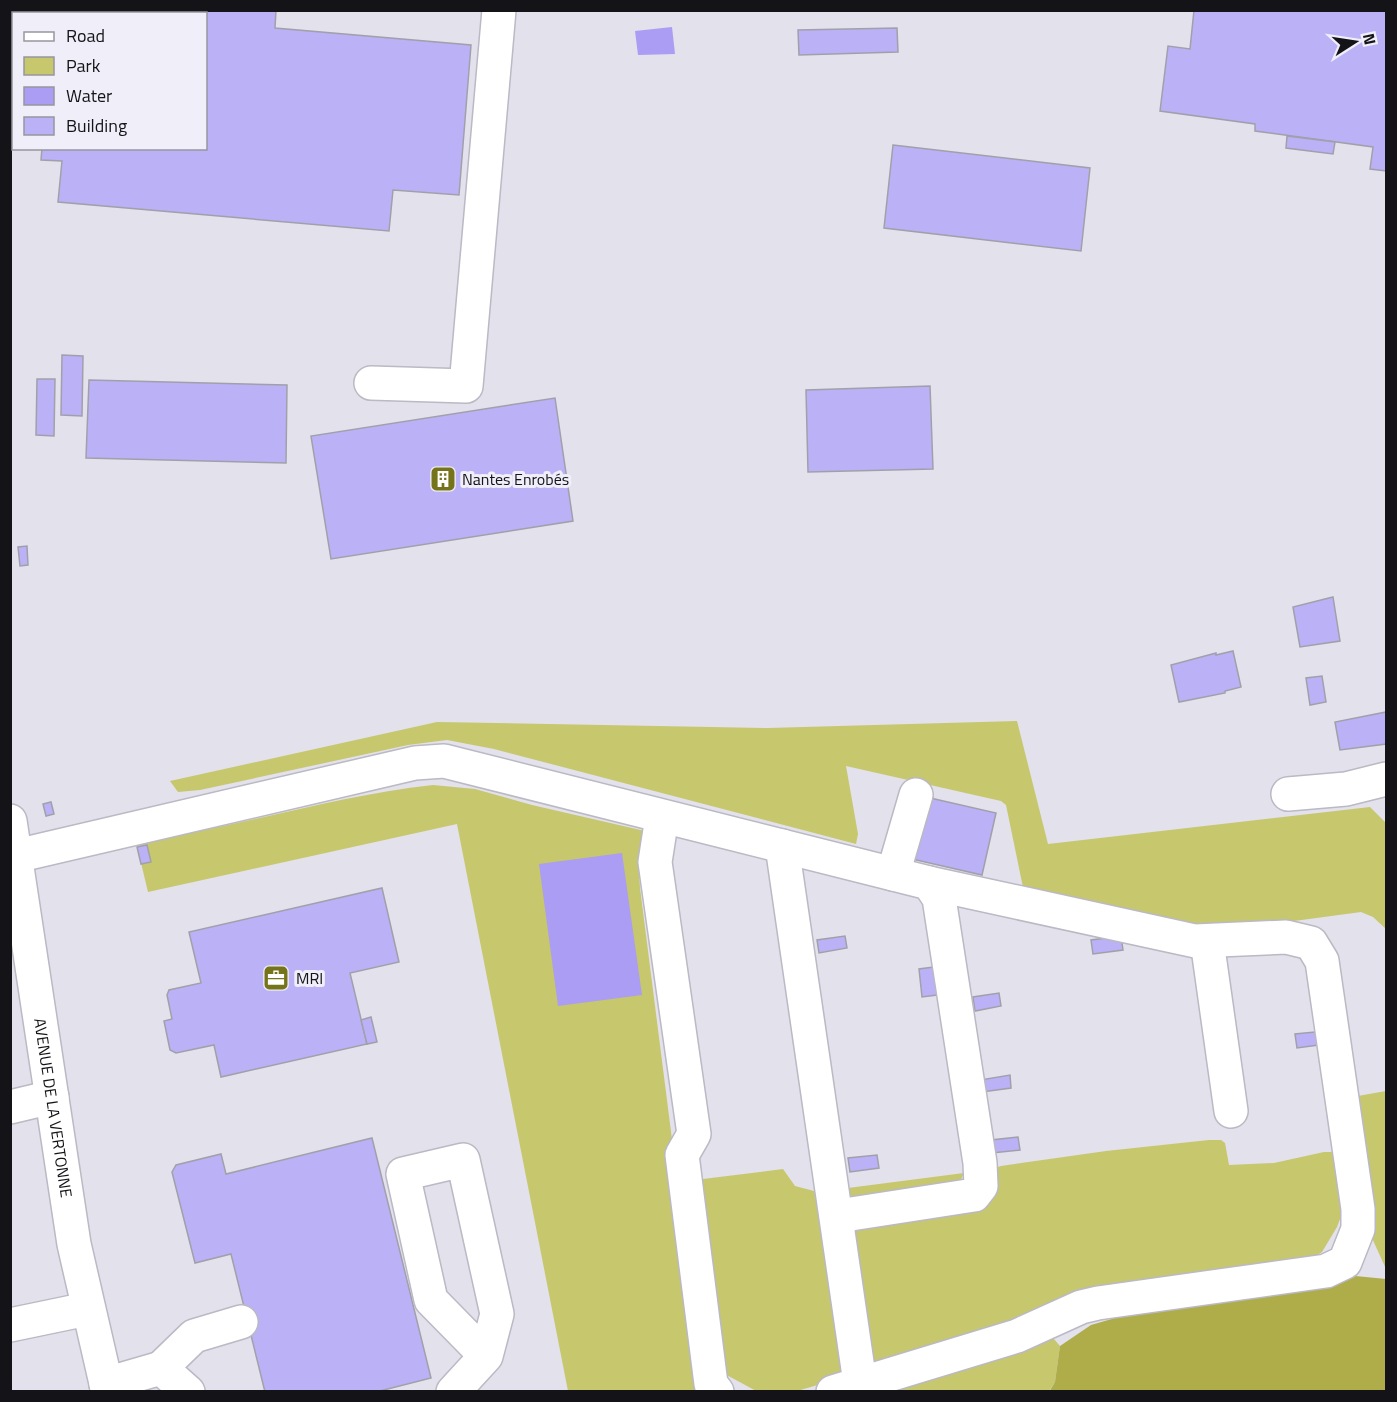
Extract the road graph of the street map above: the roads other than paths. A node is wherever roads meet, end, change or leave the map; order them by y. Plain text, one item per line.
1 (499, 10) edge
2 (371, 383) dead end
3 (1386, 779) edge
4 (1288, 794) dead end
5 (916, 795) dead end
6 (662, 817) junction
7 (10, 821) edge
8 (782, 846) junction
9 (16, 856) junction
10 (893, 873) junction
11 (929, 883) junction
12 (1207, 941) junction
13 (52, 1098) junction
14 (10, 1107) edge
15 (1230, 1111) dead end
16 (838, 1219) junction
17 (87, 1309) junction
18 (241, 1322) dead end
19 (10, 1325) edge
20 (486, 1356) junction
21 (161, 1368) junction
22 (107, 1388) edge
23 (847, 1388) edge
24 (188, 1392) edge
25 (453, 1392) edge
26 (717, 1392) edge

1 - 2 street
3 - 4 street
5 - 10 street
6 - 8 street
6 - 9 street
6 - 26 street
7 - 9 street, AVENUE DE LA VERTONNE
8 - 10 street
8 - 16 street
9 - 13 street, AVENUE DE LA VERTONNE
10 - 11 street
11 - 12 street
11 - 16 street
12 - 15 street
12 - 23 street
13 - 14 street
13 - 17 street, AVENUE DE LA VERTONNE
16 - 23 street
17 - 19 street
17 - 22 street, AVENUE DE LA VERTONNE
18 - 21 street
20 - 20 street
20 - 25 street
21 - 22 street
21 - 24 street

